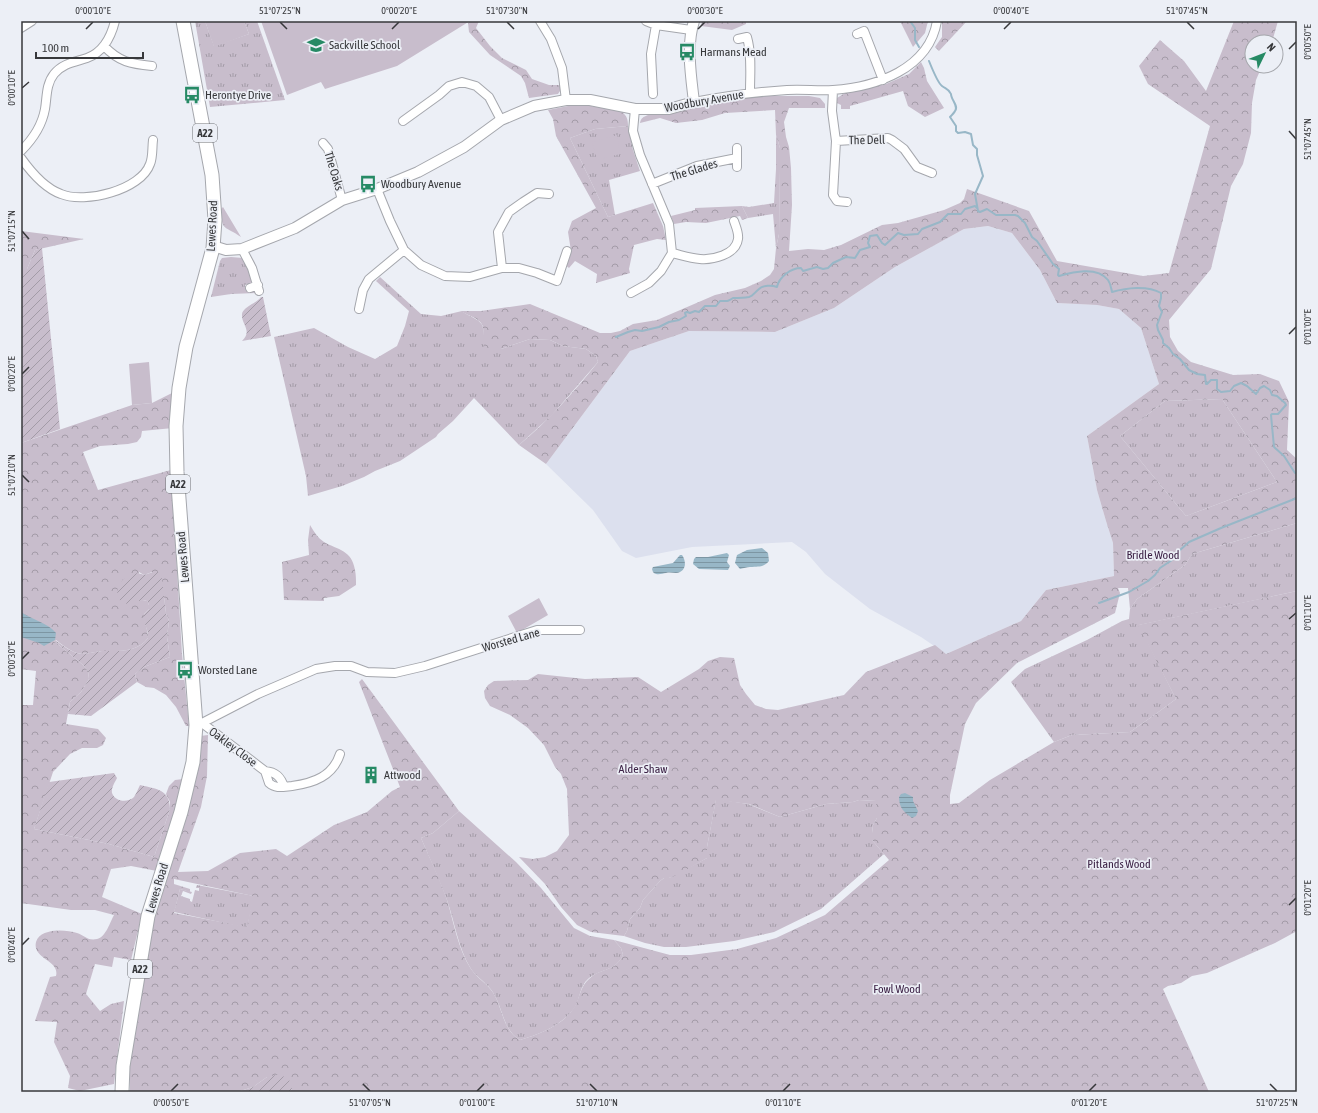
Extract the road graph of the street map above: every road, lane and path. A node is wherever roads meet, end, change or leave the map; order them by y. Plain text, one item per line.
1 (32, 21) edge
2 (115, 21) edge
3 (183, 21) edge
4 (540, 21) edge
5 (646, 21) edge
6 (937, 21) edge
7 (656, 25) junction
8 (692, 26) edge
9 (21, 28) edge
10 (857, 34) dead end
11 (738, 39) dead end
12 (104, 46) junction
13 (152, 66) dead end
14 (883, 80) junction
15 (833, 90) junction
16 (750, 92) junction
17 (653, 94) dead end
18 (566, 100) junction
19 (694, 102) junction
20 (635, 109) junction
21 (501, 120) junction
22 (403, 121) dead end
23 (153, 140) dead end
24 (836, 141) junction
25 (323, 143) dead end
26 (737, 148) dead end
27 (21, 151) edge
28 (21, 158) edge
29 (932, 173) dead end
30 (652, 184) junction
31 (377, 189) junction
32 (549, 194) dead end
33 (342, 200) junction
34 (847, 202) dead end
35 (734, 221) dead end
36 (213, 246) junction
37 (242, 249) junction
38 (404, 250) junction
39 (567, 251) dead end
40 (672, 253) junction
41 (502, 268) junction
42 (256, 288) dead end
43 (631, 293) dead end
44 (359, 309) dead end
45 (580, 630) dead end
46 (199, 724) junction
47 (340, 754) dead end
48 (265, 771) junction
49 (284, 787) junction
50 (122, 1092) edge

1 - 9 street
2 - 12 street
3 - 36 highway, Lewes Road / A22
4 - 18 street
5 - 7 street
6 - 14 street, Woodbury Avenue
7 - 8 street
7 - 17 street
8 - 19 street
10 - 14 street
11 - 16 street
12 - 13 street
12 - 27 street
14 - 15 street, Woodbury Avenue
15 - 16 street, Woodbury Avenue
15 - 24 street, The Dell
16 - 19 street, Woodbury Avenue
18 - 20 street, Woodbury Avenue
18 - 21 street, Woodbury Avenue
19 - 20 street, Woodbury Avenue
20 - 30 street
21 - 22 street
21 - 31 street, Woodbury Avenue
23 - 28 street
24 - 29 street, The Dell
24 - 34 street, The Dell
25 - 33 street, The Oaks
26 - 30 street, The Glades
30 - 40 street
31 - 33 street, Woodbury Avenue
31 - 38 street
32 - 41 street
33 - 37 street, Woodbury Avenue
35 - 40 street
36 - 37 street, Woodbury Avenue
36 - 46 highway, Lewes Road / A22
37 - 42 street
38 - 41 street
38 - 44 street
39 - 41 street
40 - 43 street
45 - 46 street, Worsted Lane
46 - 48 street, Oakley Close
46 - 50 highway, Lewes Road / A22
47 - 49 street, Oakley Close
48 - 49 street, Oakley Close
48 - 49 street, Oakley Close

